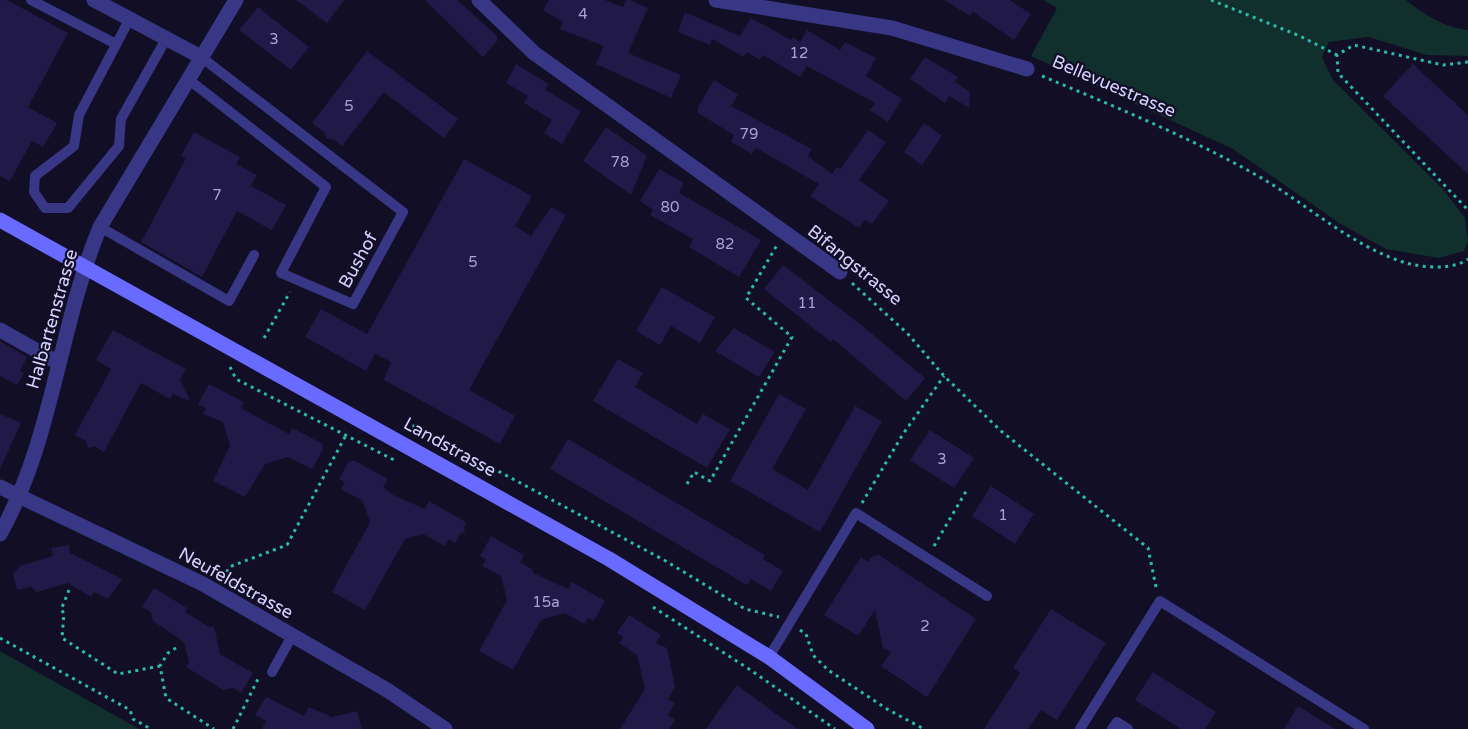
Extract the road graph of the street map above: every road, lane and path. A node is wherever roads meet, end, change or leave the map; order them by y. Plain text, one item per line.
1 (30, 0) edge
2 (94, 0) edge
3 (236, 0) edge
4 (479, 0) edge
5 (716, 0) edge
6 (1211, 0) edge
7 (129, 20) junction
8 (166, 39) junction
9 (116, 44) junction
10 (1337, 55) junction
11 (201, 57) junction
12 (1468, 62) edge
13 (1027, 69) joint
14 (188, 79) junction
15 (1468, 210) edge
16 (0, 220) edge
17 (100, 227) junction
18 (784, 233) junction
19 (254, 255) dead end
20 (1468, 259) edge
21 (84, 266) junction
22 (840, 272) joint
23 (296, 280) junction
24 (0, 330) edge
25 (264, 338) dead end
26 (59, 363) junction
27 (944, 376) junction
28 (236, 379) dead end
29 (414, 426) dead end
30 (346, 435) junction
31 (396, 462) dead end
32 (687, 484) dead end
33 (0, 487) edge
34 (968, 488) dead end
35 (18, 496) junction
36 (856, 513) junction
37 (0, 534) edge
38 (927, 558) junction
39 (69, 590) dead end
40 (218, 593) junction
41 (987, 596) dead end
42 (1160, 600) junction
43 (652, 607) dead end
44 (776, 616) dead end
45 (803, 632) dead end
46 (292, 636) junction
47 (0, 638) edge
48 (176, 648) dead end
49 (769, 657) junction
50 (160, 666) junction
51 (272, 672) joint
52 (151, 729) edge
53 (214, 729) edge
54 (233, 729) edge
55 (445, 729) edge
56 (835, 729) edge
57 (867, 729) edge
58 (924, 729) edge
59 (1080, 729) edge
60 (1112, 729) edge
61 (1128, 729) edge
62 (1364, 729) edge

1 - 9 lane
2 - 7 street
3 - 11 street, Halbartenstrasse
4 - 18 street, Bifangstrasse
5 - 13 street, Bellevuestrasse
6 - 10 path
7 - 8 street
7 - 9 lane
8 - 9 lane
8 - 11 street
10 - 12 path
10 - 15 path
11 - 14 street, Halbartenstrasse
11 - 23 lane, Bushof
13 - 20 path, Bellevuestrasse
14 - 17 street, Halbartenstrasse
14 - 23 lane
16 - 21 main road, Landstrasse
17 - 19 lane
17 - 21 street, Halbartenstrasse
18 - 22 street, Bifangstrasse
18 - 32 path
21 - 26 street, Halbartenstrasse
21 - 49 main road, Landstrasse
22 - 27 path, Bifangstrasse
23 - 25 path
24 - 26 street
26 - 35 street, Halbartenstrasse
27 - 36 path
27 - 42 path, Bifangstrasse
28 - 30 path
29 - 44 path
30 - 31 path
30 - 40 path
33 - 35 street, Neufeldstrasse
34 - 38 path
35 - 37 street, Halbartenstrasse
35 - 40 street, Neufeldstrasse
36 - 38 lane
36 - 49 lane
38 - 41 lane
39 - 50 path
40 - 46 street, Neufeldstrasse
42 - 59 lane
42 - 62 lane
43 - 56 path
45 - 58 path
46 - 51 lane
46 - 55 street, Neufeldstrasse
47 - 52 path
48 - 50 path
49 - 57 main road, Landstrasse
50 - 53 path
51 - 54 path
60 - 61 lane

